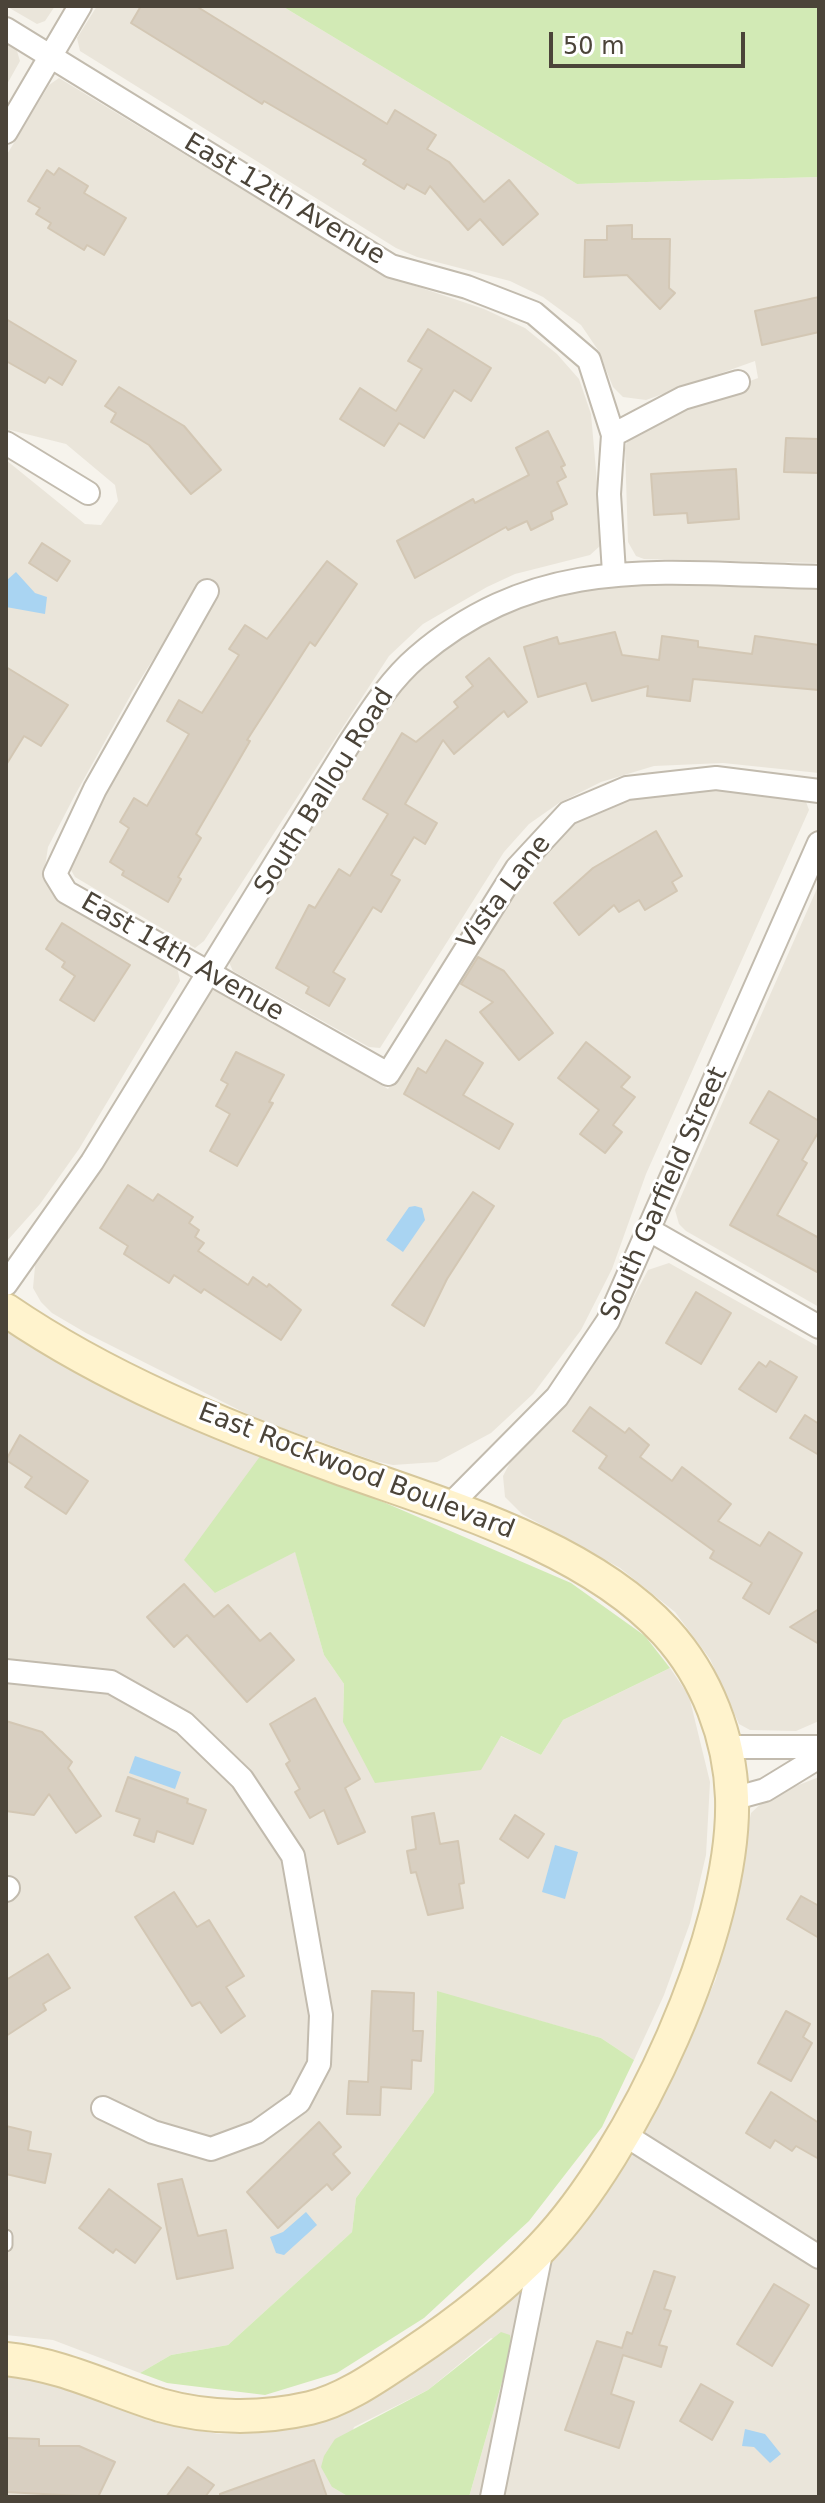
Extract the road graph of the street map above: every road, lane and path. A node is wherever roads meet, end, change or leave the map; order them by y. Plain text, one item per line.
1 (80, 6) edge
2 (6, 29) edge
3 (50, 56) junction
4 (6, 132) edge
5 (738, 382) dead end
6 (613, 435) junction
7 (6, 443) edge
8 (88, 493) dead end
9 (614, 573) junction
10 (819, 577) edge
11 (207, 591) dead end
12 (819, 791) edge
13 (819, 843) edge
14 (210, 976) junction
15 (388, 1074) joint
16 (651, 1231) junction
17 (6, 1284) edge
18 (6, 1310) edge
19 (819, 1327) edge
20 (450, 1505) junction
21 (6, 1671) edge
22 (725, 1747) junction
23 (819, 1747) edge
24 (819, 1757) edge
25 (732, 1799) junction
26 (103, 2108) dead end
27 (622, 2133) junction
28 (6, 2236) edge
29 (6, 2245) edge
30 (542, 2247) junction
31 (819, 2257) edge
32 (6, 2359) edge
33 (492, 2497) edge

1 - 3 street
2 - 3 street, East 12th Avenue
3 - 4 street
3 - 6 street, East 12th Avenue
5 - 6 street
6 - 9 street, East 12th Avenue
7 - 8 street
9 - 10 street, South Ballou Road
9 - 14 street, South Ballou Road
11 - 14 street, East 14th Avenue
12 - 15 street, Vista Lane
13 - 16 street, South Garfield Street
14 - 15 street, East 14th Avenue
14 - 17 street, South Ballou Road
16 - 19 street
16 - 20 street, South Garfield Street
18 - 20 street, East Rockwood Boulevard
20 - 22 street, East Rockwood Boulevard
21 - 26 street
22 - 23 street
22 - 25 street, East Rockwood Boulevard
24 - 25 street
25 - 27 street, East Rockwood Boulevard
27 - 30 street, East Rockwood Boulevard
27 - 31 street
28 - 29 lane
30 - 32 street, East Rockwood Boulevard
30 - 33 street

